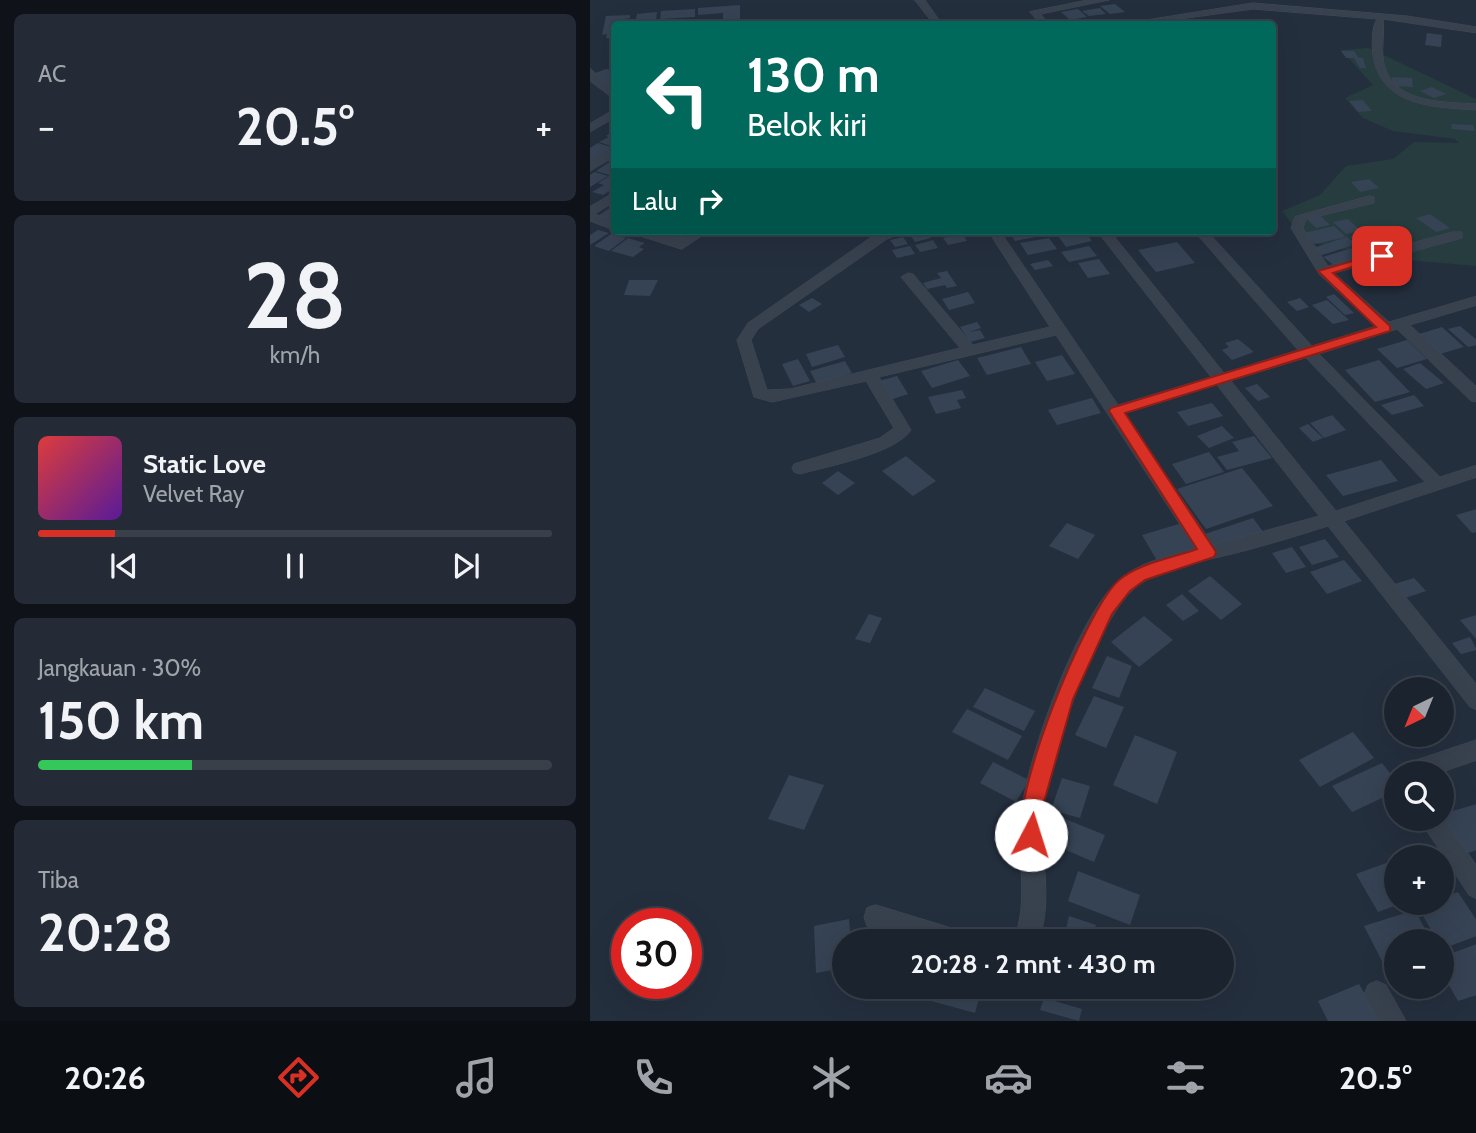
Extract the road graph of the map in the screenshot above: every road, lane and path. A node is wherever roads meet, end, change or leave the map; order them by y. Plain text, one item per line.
1 (920, 0) edge
2 (933, 0) edge
3 (1104, 0) edge
4 (1253, 6) edge
5 (1392, 20) junction
6 (936, 21) edge
7 (948, 21) edge
8 (1042, 21) edge
9 (1148, 21) edge
10 (1180, 21) edge
11 (1379, 21) junction
12 (1476, 33) edge
13 (590, 74) edge
14 (611, 93) edge
15 (1476, 107) edge
16 (611, 115) edge
17 (590, 129) edge
18 (611, 154) edge
19 (590, 167) edge
20 (611, 199) edge
21 (1370, 200) dead end
22 (590, 215) edge
23 (611, 225) edge
24 (646, 235) edge
25 (697, 235) edge
26 (886, 235) edge
27 (997, 235) edge
28 (1106, 235) edge
29 (1203, 235) edge
30 (1457, 235) dead end
31 (1324, 271) junction
32 (908, 277) dead end
33 (1476, 300) edge
34 (1393, 326) junction
35 (1060, 329) junction
36 (969, 350) junction
37 (1312, 351) junction
38 (869, 373) junction
39 (1221, 379) junction
40 (1476, 397) edge
41 (1116, 411) junction
42 (800, 468) dead end
43 (1476, 471) edge
44 (1437, 484) junction
45 (1334, 518) junction
46 (1208, 552) junction
47 (1476, 701) edge
48 (1476, 750) edge
49 (1443, 761) edge
50 (1438, 831) edge
51 (1476, 887) edge
52 (876, 917) dead end
53 (915, 929) edge
54 (1029, 929) edge
55 (1377, 994) dead end
56 (1393, 1021) edge

1 - 6 street
2 - 7 street
3 - 8 street
4 - 5 street
4 - 9 street
4 - 10 street
4 - 11 street
5 - 11 street
5 - 12 street
11 - 15 street
13 - 14 street
16 - 17 street
18 - 19 street
20 - 22 street
21 - 31 street
22 - 23 street
24 - 25 street
26 - 38 street
27 - 35 street
28 - 39 street
29 - 37 street
30 - 31 street
31 - 34 street
32 - 36 street
33 - 34 street
34 - 37 street
34 - 40 street
35 - 36 street
35 - 41 street
36 - 38 street
37 - 39 street
37 - 44 street
38 - 42 street
39 - 41 street
39 - 45 street
41 - 46 street
43 - 44 street
44 - 45 street
45 - 46 street
45 - 47 street
46 - 54 street
48 - 49 street
50 - 51 street
52 - 53 street
55 - 56 street

